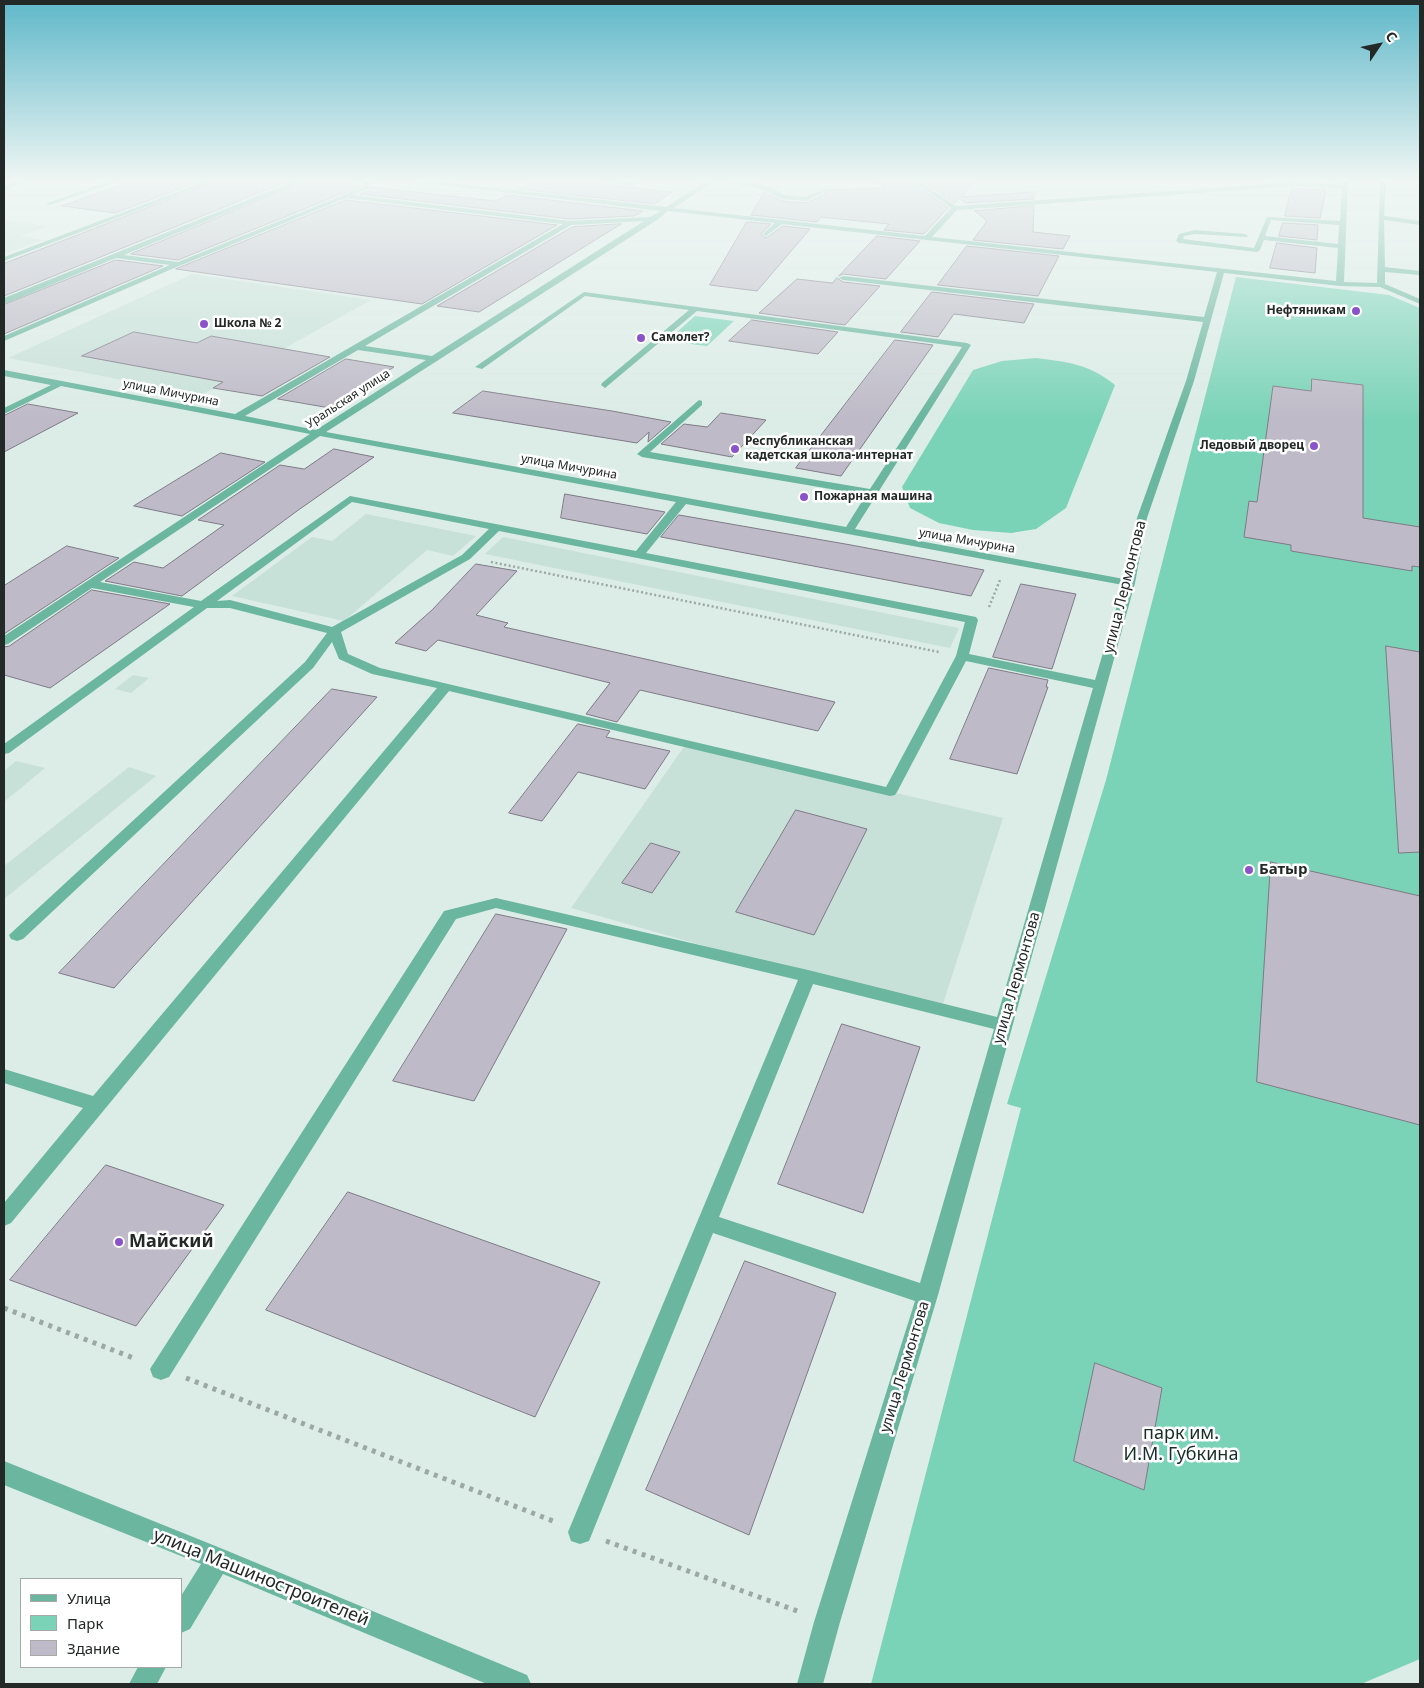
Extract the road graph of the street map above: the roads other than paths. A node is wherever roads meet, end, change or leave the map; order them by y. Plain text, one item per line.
1 (104, 261) edge
2 (154, 261) edge
3 (187, 261) edge
4 (505, 261) edge
5 (588, 261) edge
6 (1131, 261) edge
7 (1340, 261) edge
8 (1381, 261) edge
9 (179, 264) junction
10 (1381, 269) junction
11 (1222, 271) junction
12 (1420, 273) edge
13 (843, 278) dead end
14 (1340, 284) junction
15 (1382, 285) junction
16 (4, 301) edge
17 (1420, 302) edge
18 (695, 309) junction
19 (1207, 320) junction
20 (4, 339) edge
21 (356, 347) junction
22 (433, 359) junction
23 (480, 367) dead end
24 (4, 373) edge
25 (60, 384) junction
26 (605, 385) dead end
27 (700, 403) dead end
28 (4, 412) edge
29 (235, 418) junction
30 (318, 433) junction
31 (873, 493) junction
32 (683, 501) junction
33 (497, 528) junction
34 (848, 532) junction
35 (639, 555) junction
36 (1129, 583) junction
37 (90, 584) junction
38 (202, 606) junction
39 (334, 631) junction
40 (4, 642) edge
41 (962, 656) junction
42 (446, 686) junction
43 (1099, 686) junction
44 (4, 750) edge
45 (17, 935) dead end
46 (808, 976) junction
47 (1003, 1025) junction
48 (4, 1076) edge
49 (97, 1105) junction
50 (4, 1217) edge
51 (707, 1222) junction
52 (927, 1295) junction
53 (162, 1368) road end
54 (4, 1473) edge
55 (580, 1532) road end
56 (218, 1559) junction
57 (182, 1618) edge
58 (152, 1668) edge
59 (142, 1684) edge
60 (518, 1684) edge
61 (810, 1684) edge

1 - 16 street
2 - 9 street
3 - 9 street
4 - 21 street
5 - 22 street, Уральская улица
6 - 11 street
7 - 14 street
8 - 10 street
9 - 20 street
10 - 12 street
10 - 15 street
11 - 14 street
11 - 19 street, улица Лермонтова
13 - 19 street
14 - 15 street
15 - 17 street
18 - 23 street
18 - 26 street
18 - 31 street
19 - 36 street, улица Лермонтова
21 - 22 street
21 - 29 street
22 - 30 street, Уральская улица
24 - 25 street, улица Мичурина
25 - 28 street
25 - 29 street, улица Мичурина
27 - 31 street
29 - 30 street, улица Мичурина
30 - 32 street, улица Мичурина
30 - 37 street, Уральская улица
31 - 34 street
32 - 34 street, улица Мичурина
32 - 35 street
33 - 35 street
33 - 38 street
33 - 39 street
34 - 36 street, улица Мичурина
35 - 41 street
36 - 43 street, улица Лермонтова
37 - 38 street
37 - 40 street, Уральская улица
38 - 39 street
38 - 44 street
39 - 42 street
39 - 45 street
41 - 42 street
41 - 43 street
42 - 49 street
43 - 47 street, улица Лермонтова
46 - 47 street
46 - 51 street
46 - 53 street
47 - 52 street, улица Лермонтова
48 - 49 street
49 - 50 street
51 - 52 street
51 - 55 street
52 - 61 street, улица Лермонтова
54 - 56 street, улица Машиностроителей
56 - 57 street
56 - 60 street, улица Машиностроителей
58 - 59 street

